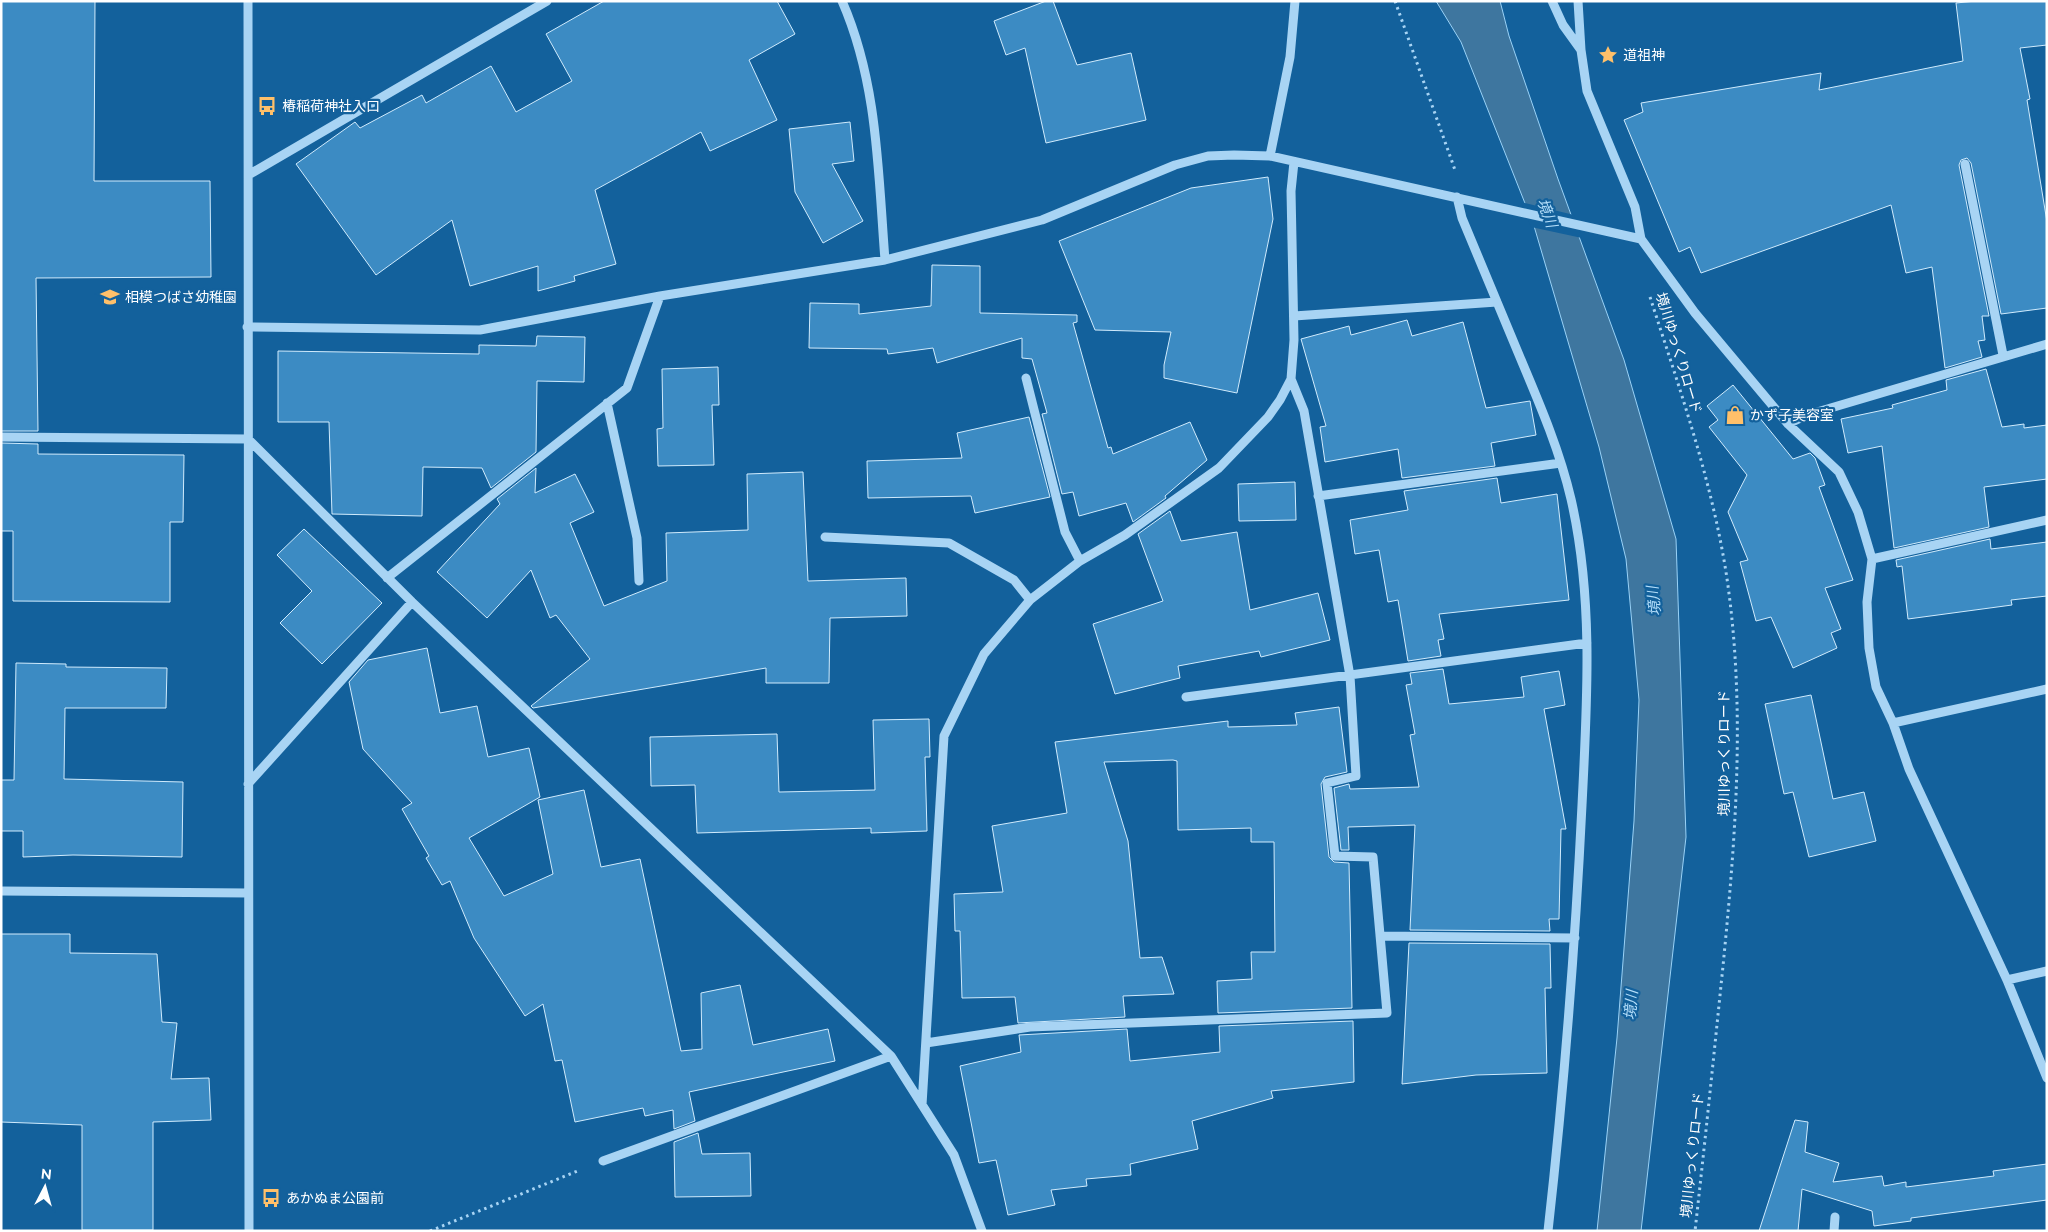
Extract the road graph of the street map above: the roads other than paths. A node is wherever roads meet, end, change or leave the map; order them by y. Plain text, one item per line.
1 (248, 1) edge
2 (547, 1) edge
3 (842, 1) edge
4 (1295, 1) edge
5 (1552, 1) edge
6 (1578, 1) edge
7 (1581, 50) junction
8 (1270, 156) junction
9 (1294, 162) junction
10 (1965, 164) dead end
11 (250, 174) junction
12 (1458, 198) junction
13 (1641, 240) junction
14 (885, 260) junction
15 (660, 296) junction
16 (1497, 302) junction
17 (1294, 316) junction
18 (247, 327) junction
19 (2047, 344) edge
20 (2003, 355) junction
21 (1026, 378) dead end
22 (1291, 379) junction
23 (607, 403) junction
24 (1788, 424) junction
25 (1, 437) edge
26 (248, 439) junction
27 (1561, 463) junction
28 (1318, 496) junction
29 (2047, 520) edge
30 (825, 537) dead end
31 (1872, 559) junction
32 (1080, 562) junction
33 (387, 578) junction
34 (639, 581) dead end
35 (1030, 600) junction
36 (412, 602) junction
37 (1587, 644) junction
38 (1350, 676) junction
39 (2047, 689) edge
40 (1186, 697) dead end
41 (1893, 723) junction
42 (248, 784) junction
43 (1, 891) edge
44 (248, 893) junction
45 (1380, 936) junction
46 (1576, 938) junction
47 (2047, 971) edge
48 (2007, 980) junction
49 (926, 1043) junction
50 (891, 1056) junction
51 (2047, 1078) edge
52 (922, 1105) junction
53 (603, 1161) road end
54 (1835, 1217) dead end
55 (248, 1231) edge
56 (982, 1231) edge
57 (1548, 1231) edge
58 (1834, 1231) edge

1 - 11 street
2 - 11 street
3 - 14 street
4 - 8 street
5 - 7 street
6 - 7 street
7 - 13 street
8 - 9 street
8 - 14 street
9 - 12 street
9 - 17 street
10 - 20 street
11 - 18 street
12 - 13 street
12 - 16 street
13 - 24 street
14 - 15 street
15 - 18 street
15 - 23 street
16 - 17 street
16 - 27 street
17 - 22 street
18 - 26 street
19 - 20 street
20 - 24 street
21 - 32 street
22 - 28 street
22 - 32 street
23 - 33 street
23 - 34 street
24 - 31 street
25 - 26 street
26 - 33 street
26 - 42 street
27 - 28 street
27 - 37 street
28 - 38 street
29 - 31 street
30 - 35 street
31 - 41 street
32 - 35 street
33 - 36 street
35 - 49 street
36 - 42 street
36 - 50 street
37 - 38 street
37 - 46 street
38 - 40 street
38 - 45 street
39 - 41 street
41 - 48 street
42 - 44 street
43 - 44 street
44 - 55 street
45 - 46 street
45 - 49 street
46 - 57 street
47 - 48 street
48 - 51 street
49 - 52 street
50 - 52 street
50 - 53 street
52 - 56 street
54 - 58 street

